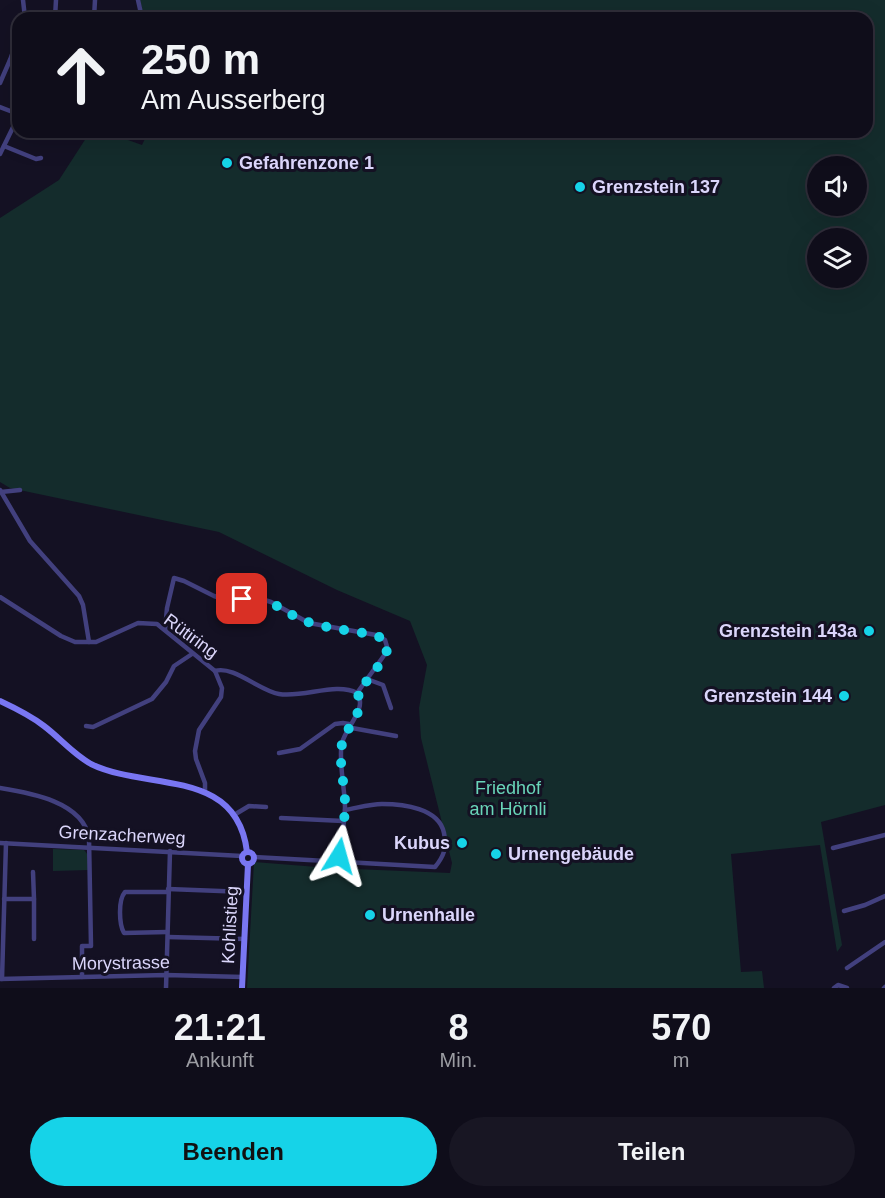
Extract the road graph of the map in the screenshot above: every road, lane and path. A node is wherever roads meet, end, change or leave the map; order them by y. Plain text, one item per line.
1 (12, 54) edge
2 (10, 60) joint
3 (0, 83) edge
4 (12, 128) edge
5 (4, 146) junction
6 (0, 154) edge
7 (38, 158) dead end
8 (20, 490) dead end
9 (1, 491) edge
10 (0, 597) edge
11 (165, 630) junction
12 (89, 642) junction
13 (192, 654) junction
14 (215, 671) junction
15 (367, 680) junction
16 (357, 693) junction
17 (0, 701) edge
18 (392, 708) dead end
19 (349, 724) junction
20 (86, 726) dead end
21 (396, 736) dead end
22 (279, 753) dead end
23 (0, 788) edge
24 (205, 791) junction
25 (266, 807) dead end
26 (345, 810) junction
27 (234, 815) junction
28 (281, 818) dead end
29 (343, 821) junction
30 (885, 835) edge
31 (3, 843) edge
32 (89, 847) junction
33 (833, 848) dead end
34 (170, 851) junction
35 (244, 854) junction
36 (254, 857) junction
37 (338, 862) junction
38 (248, 864) junction
39 (33, 872) dead end
40 (168, 890) junction
41 (246, 892) junction
42 (885, 896) edge
43 (4, 898) junction
44 (33, 899) junction
45 (844, 911) dead end
46 (167, 935) junction
47 (34, 939) dead end
48 (245, 939) junction
49 (1, 940) edge
50 (885, 942) edge
51 (847, 968) dead end
52 (166, 975) junction
53 (82, 976) junction
54 (243, 977) junction
55 (1, 979) edge
56 (166, 988) edge
57 (242, 988) edge
58 (834, 988) edge
59 (847, 988) edge

1 - 2 street
2 - 3 street
4 - 5 street
5 - 6 street
5 - 7 street
8 - 9 street
9 - 12 street
10 - 12 street, Rütiring
11 - 12 street, Rütiring
11 - 13 street, Rütiring
11 - 15 street
13 - 14 street, Rütiring
13 - 20 street
14 - 16 street
14 - 24 street, Rütiring
15 - 16 street
15 - 18 street
16 - 19 street
17 - 24 street
19 - 21 street
19 - 22 street
19 - 26 street
23 - 32 street
24 - 27 street
25 - 27 street
26 - 29 street
26 - 37 street
27 - 35 street
28 - 29 street
29 - 37 street
30 - 33 street
31 - 32 street, Grenzacherweg
31 - 43 street
32 - 34 street, Grenzacherweg
32 - 53 street
34 - 35 street, Grenzacherweg
34 - 40 street
35 - 36 street
35 - 38 street
36 - 37 street
36 - 38 street
38 - 41 street, Kohlistieg
39 - 44 street
40 - 41 street
40 - 46 street
40 - 46 street
41 - 48 street, Kohlistieg
42 - 45 street
43 - 44 street
43 - 49 street
44 - 47 street
46 - 48 street
46 - 52 street
48 - 54 street, Kohlistieg
49 - 55 street
50 - 51 street
52 - 53 street, Morystrasse
52 - 54 street, Morystrasse
52 - 56 street
53 - 55 street, Morystrasse
54 - 57 street, Kohlistieg
58 - 59 street

